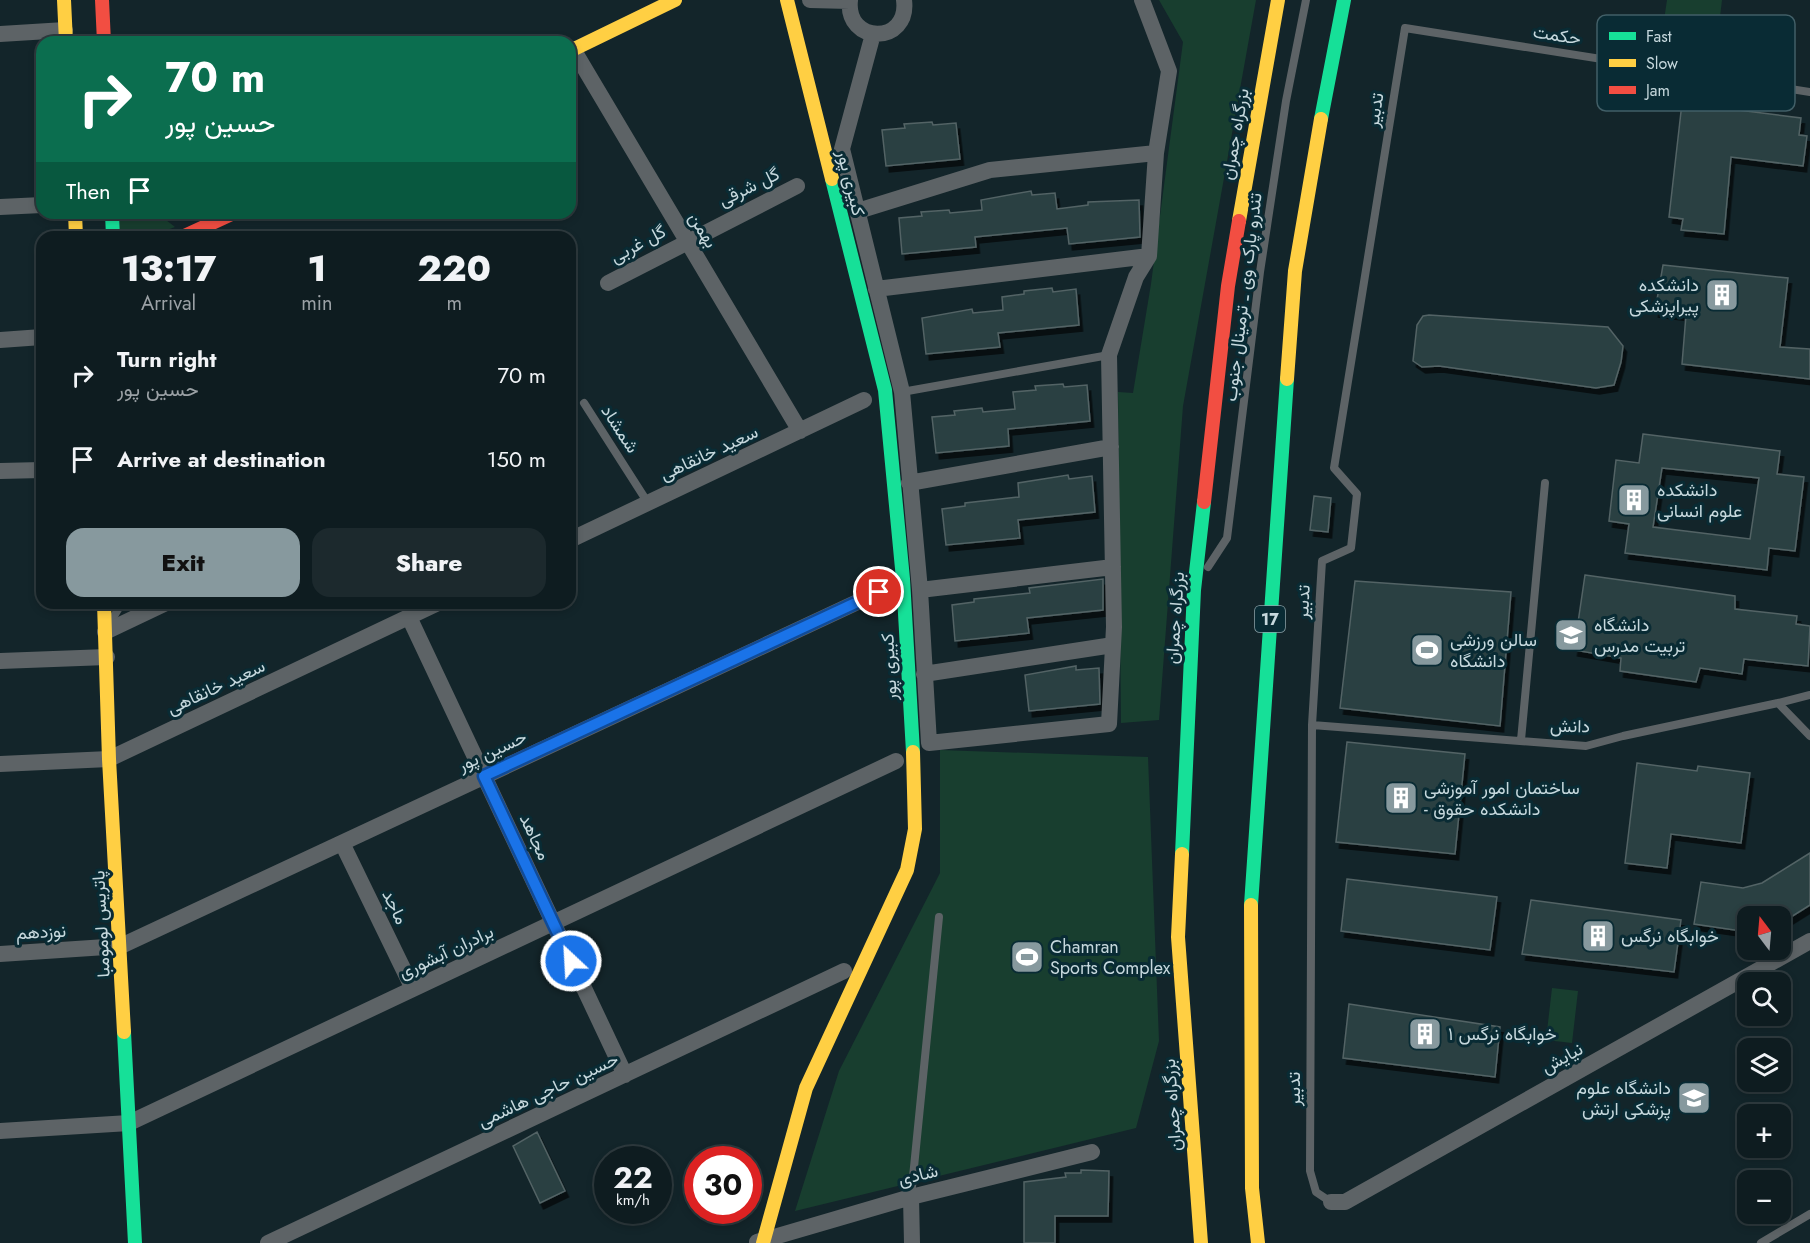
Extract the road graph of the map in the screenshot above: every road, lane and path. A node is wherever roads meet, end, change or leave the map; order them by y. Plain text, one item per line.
1 (64, 0) edge
2 (102, 0) edge
3 (675, 0) edge
4 (787, 0) edge
5 (810, 0) edge
6 (904, 0) edge
7 (1142, 0) edge
8 (1278, 0) edge
9 (1306, 0) edge
10 (1344, 0) edge
11 (850, 1) edge
12 (1406, 28) joint
13 (0, 34) edge
14 (873, 34) junction
15 (66, 36) edge
16 (104, 36) edge
17 (576, 48) edge
18 (576, 57) edge
19 (1597, 58) edge
20 (1795, 90) edge
21 (1810, 92) edge
22 (1156, 153) junction
23 (797, 186) dead end
24 (36, 205) edge
25 (0, 207) edge
26 (858, 211) junction
27 (220, 219) edge
28 (195, 231) edge
29 (687, 240) junction
30 (1149, 256) junction
31 (608, 283) dead end
32 (876, 289) junction
33 (36, 337) edge
34 (0, 340) edge
35 (1109, 355) junction
36 (902, 392) junction
37 (864, 400) dead end
38 (584, 403) dead end
39 (800, 430) junction
40 (1110, 447) junction
41 (36, 470) edge
42 (0, 471) edge
43 (909, 483) junction
44 (1545, 483) dead end
45 (648, 503) junction
46 (576, 537) edge
47 (1113, 567) junction
48 (920, 590) junction
49 (1194, 590) junction
50 (879, 592) dead end
51 (104, 609) edge
52 (118, 609) edge
53 (153, 609) edge
54 (426, 609) edge
55 (409, 617) junction
56 (105, 632) junction
57 (1113, 645) junction
58 (106, 657) junction
59 (0, 661) edge
60 (924, 675) junction
61 (1810, 695) edge
62 (1778, 703) junction
63 (1312, 725) junction
64 (1810, 736) edge
65 (1521, 740) junction
66 (109, 759) junction
67 (896, 761) dead end
68 (0, 764) edge
69 (484, 776) junction
70 (342, 843) junction
71 (939, 917) dead end
72 (554, 923) junction
73 (1810, 941) edge
74 (121, 946) junction
75 (0, 954) edge
76 (844, 971) dead end
77 (414, 989) junction
78 (625, 1075) junction
79 (129, 1123) junction
80 (0, 1131) edge
81 (1092, 1152) dead end
82 (911, 1197) junction
83 (1331, 1202) joint
84 (1810, 1214) edge
85 (761, 1242) edge
86 (135, 1243) edge
87 (268, 1243) edge
88 (912, 1243) edge
89 (1201, 1243) edge
90 (1258, 1243) edge
91 (1761, 1243) edge

1 - 15 main road
2 - 16 main road
3 - 17 main road
4 - 85 main road, کبیری پور
5 - 11 street
6 - 14 street
7 - 22 street
8 - 49 main road, بزرگراه چمران
9 - 49 lane, تندرو پارک وی ـ ترمینال جنوب
10 - 90 main road, 17
11 - 14 street
12 - 19 lane, حکمت
12 - 63 lane, تدبیر
13 - 15 street
14 - 26 street
18 - 29 street, بهمن
20 - 21 lane, حکمت
22 - 26 street
22 - 30 street
23 - 29 street, گل شرقی
24 - 25 street
26 - 32 street
27 - 28 main road
29 - 31 street, گل غربی
29 - 39 street, بهمن
30 - 32 street
30 - 35 street
32 - 36 street
33 - 34 street
35 - 36 lane
35 - 40 street
36 - 43 street
37 - 39 street, سعید خانقاهی
38 - 45 lane, شمشاد
39 - 45 street, سعید خانقاهی
40 - 43 street
40 - 47 street
41 - 42 street
43 - 48 street
44 - 65 lane
45 - 46 street, سعید خانقاهی
47 - 48 street
47 - 57 street
48 - 60 street
49 - 89 main road, بزرگراه چمران
50 - 69 street, حسین پور
51 - 56 main road, پاتریس لومومبا
52 - 56 lane
53 - 56 street
54 - 55 street, سعید خانقاهی
55 - 66 street, سعید خانقاهی
55 - 69 street, مجاهد
56 - 58 main road, پاتریس لومومبا
57 - 60 street
57 - 60 street
58 - 59 street
58 - 66 main road, پاتریس لومومبا
61 - 62 lane, دانش
62 - 64 lane
62 - 65 lane, دانش
63 - 65 lane, دانش
63 - 83 lane, تدبیر
66 - 68 street, سعید خانقاهی
66 - 74 main road, پاتریس لومومبا
67 - 72 street, برادران آبشوری
69 - 70 street, حسین پور
69 - 72 street, مجاهد
70 - 74 street, حسین پور
70 - 77 street, ماجد
71 - 82 lane
72 - 77 street, برادران آبشوری
72 - 78 street, مجاهد
73 - 83 street, نیایش
74 - 75 street, نوزدهم
74 - 79 main road, پاتریس لومومبا
76 - 78 street, حسین حاجی هاشمی
77 - 79 street, برادران آبشوری
78 - 87 street, حسین حاجی هاشمی
79 - 80 street, برادران آبشوری
79 - 86 main road, پاتریس لومومبا
81 - 82 street, شادی
82 - 85 street, شادی
82 - 88 street
84 - 91 lane

